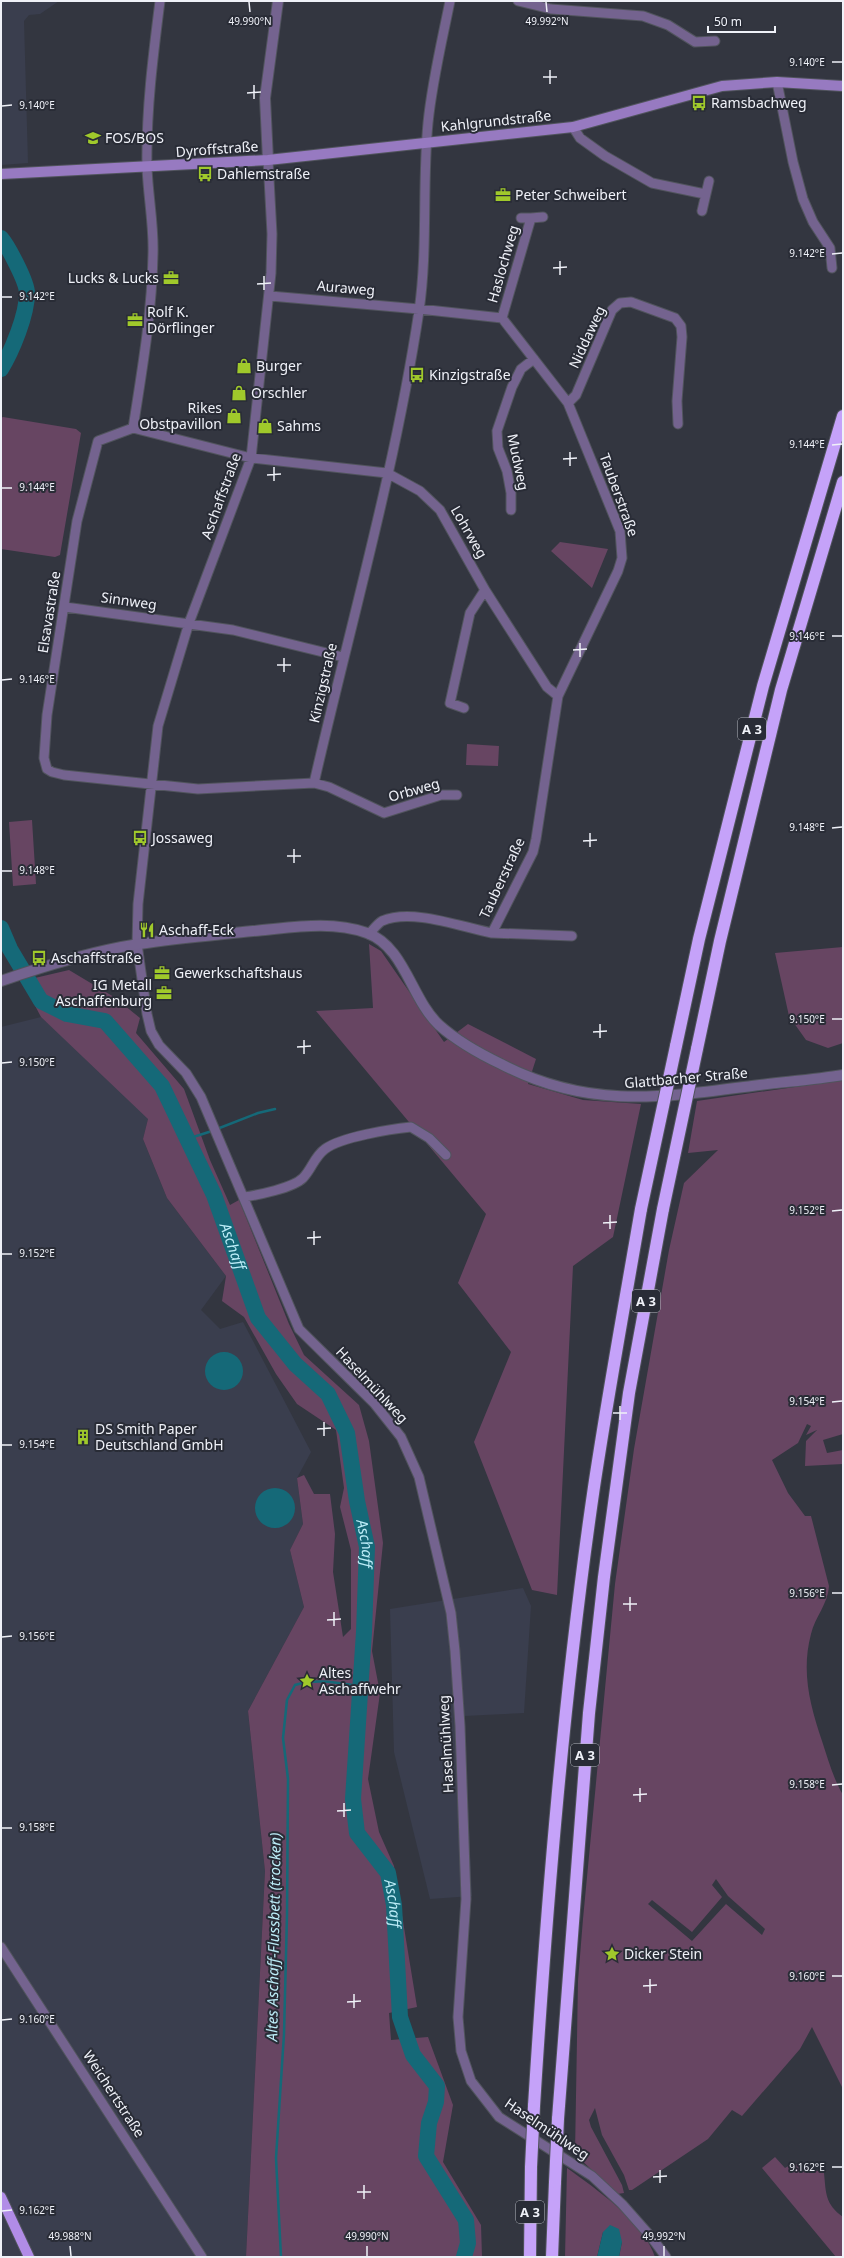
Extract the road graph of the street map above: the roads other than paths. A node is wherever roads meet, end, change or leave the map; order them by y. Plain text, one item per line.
1 (160, 1) edge
2 (278, 1) edge
3 (450, 1) edge
4 (518, 1) edge
5 (715, 41) dead end
6 (777, 82) junction
7 (843, 86) edge
8 (573, 127) junction
9 (427, 143) junction
10 (268, 160) junction
11 (147, 168) junction
12 (1, 174) edge
13 (709, 181) dead end
14 (705, 194) junction
15 (702, 211) dead end
16 (543, 217) dead end
17 (521, 218) dead end
18 (531, 218) junction
19 (832, 268) dead end
20 (270, 296) junction
21 (419, 309) junction
22 (502, 318) junction
23 (534, 359) junction
24 (568, 403) junction
25 (843, 416) edge
26 (678, 424) dead end
27 (132, 428) junction
28 (251, 458) junction
29 (387, 473) junction
30 (843, 482) edge
31 (511, 510) dead end
32 (485, 590) junction
33 (65, 606) junction
34 (189, 623) junction
35 (343, 657) junction
36 (558, 696) junction
37 (464, 708) dead end
38 (314, 783) junction
39 (150, 785) junction
40 (457, 795) dead end
41 (492, 933) junction
42 (369, 934) junction
43 (572, 936) dead end
44 (137, 944) junction
45 (1, 981) edge
46 (843, 1076) edge
47 (446, 1155) dead end
48 (244, 1197) junction
49 (1, 1947) edge
50 (1, 2197) edge
51 (29, 2257) edge
52 (202, 2257) edge
53 (530, 2257) edge
54 (552, 2257) edge
55 (666, 2257) edge

1 - 11 street
2 - 10 street, Aschaffstraße
3 - 9 street, Kinzigstraße
4 - 5 street
6 - 7 main road, Kahlgrundstraße
6 - 8 main road, Kahlgrundstraße
6 - 19 street
8 - 9 main road, Kahlgrundstraße
8 - 14 street
9 - 10 main road, Kahlgrundstraße
9 - 21 street, Kinzigstraße
10 - 11 main road, Dyroffstraße
10 - 20 street, Aschaffstraße
11 - 12 main road, Dyroffstraße
11 - 27 street
13 - 14 street
14 - 15 street
16 - 18 street, Haslochweg
17 - 18 street, Haslochweg
18 - 22 street, Haslochweg
20 - 21 street, Auraweg
20 - 28 street, Aschaffstraße
21 - 22 street
21 - 29 street, Kinzigstraße
22 - 23 street, Tauberstraße
23 - 24 street, Tauberstraße
23 - 31 street, Mudweg
24 - 26 street, Niddaweg
24 - 36 street, Tauberstraße
25 - 53 highway, A 3, bridge
27 - 28 street, Lohrweg
27 - 33 street, Elsavastraße
28 - 29 street, Lohrweg
28 - 34 street, Aschaffstraße
29 - 32 street, Lohrweg
29 - 35 street, Kinzigstraße
30 - 54 highway, A 3, bridge
32 - 36 street, Lohrweg
32 - 37 street
33 - 34 street, Sinnweg
33 - 39 street, Elsavastraße
34 - 35 street
34 - 39 street, Aschaffstraße
35 - 38 street, Kinzigstraße
36 - 41 street, Tauberstraße
38 - 39 street
38 - 40 street, Orbweg
39 - 44 street, Aschaffstraße
41 - 42 street, Tauberstraße
41 - 43 street, Tauberstraße
42 - 44 street, Glattbacher Straße
42 - 46 street, Glattbacher Straße
44 - 45 street, Glattbacher Straße
44 - 48 street, Haselmühlweg
47 - 48 street
48 - 55 street, Haselmühlweg
49 - 52 street, Weichertstraße
50 - 51 main road

